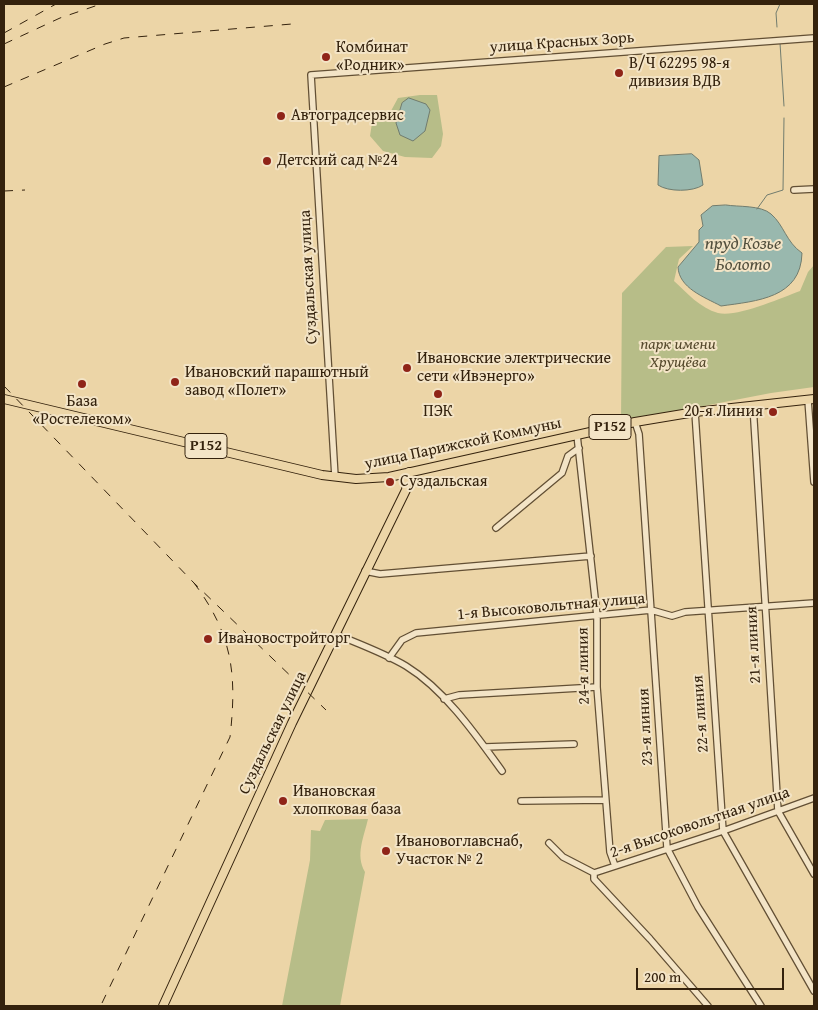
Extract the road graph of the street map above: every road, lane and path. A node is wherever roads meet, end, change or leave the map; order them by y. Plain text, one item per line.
1 (814, 38) edge
2 (311, 75) joint
3 (814, 189) edge
4 (794, 190) dead end
5 (4, 399) edge
6 (811, 399) edge
7 (754, 405) junction
8 (695, 412) junction
9 (635, 422) junction
10 (577, 434) junction
11 (579, 448) junction
12 (409, 472) junction
13 (335, 477) junction
14 (814, 482) edge
15 (496, 528) dead end
16 (591, 556) junction
17 (365, 571) junction
18 (814, 603) edge
19 (765, 606) junction
20 (651, 610) junction
21 (708, 611) junction
22 (598, 616) junction
23 (335, 634) junction
24 (389, 658) junction
25 (597, 687) junction
26 (444, 699) junction
27 (574, 744) dead end
28 (485, 747) junction
29 (502, 771) dead end
30 (814, 798) edge
31 (605, 800) junction
32 (521, 801) dead end
33 (778, 811) junction
34 (723, 831) junction
35 (549, 843) dead end
36 (667, 848) junction
37 (614, 866) junction
38 (594, 873) junction
39 (814, 874) edge
40 (814, 991) edge
41 (163, 1006) edge
42 (708, 1006) edge
43 (761, 1006) edge

1 - 2 street, улица Красных Зорь
2 - 13 street, Суздальская улица
3 - 4 street
5 - 13 main road, улица Парижской Коммуны / Р152
6 - 7 main road, улица Парижской Коммуны / Р152
6 - 14 street
7 - 8 main road, улица Парижской Коммуны / Р152
7 - 19 street, 21-я линия
8 - 9 main road, улица Парижской Коммуны / Р152
8 - 21 street, 22-я линия
9 - 10 main road, улица Парижской Коммуны / Р152
9 - 20 street, 23-я линия
10 - 11 street, 24-я линия
10 - 12 main road, улица Парижской Коммуны / Р152
11 - 15 street
11 - 16 street, 24-я линия
12 - 13 main road, улица Парижской Коммуны / Р152
12 - 17 main road, Суздальская улица
16 - 17 street
16 - 22 street, 24-я линия
17 - 23 main road, Суздальская улица
18 - 19 street, 1-я Высоковольтная улица
19 - 21 street, 1-я Высоковольтная улица
19 - 33 street, 21-я линия
20 - 21 street, 1-я Высоковольтная улица
20 - 22 street, 1-я Высоковольтная улица
20 - 36 street, 23-я линия
21 - 34 street, 22-я линия
22 - 24 street, 1-я Высоковольтная улица
22 - 25 street, 24-я линия
23 - 24 street
23 - 41 main road, Суздальская улица
24 - 26 street
25 - 26 street
25 - 31 street, 24-я линия
26 - 28 street
27 - 28 street
28 - 29 street
30 - 33 street, 2-я Высоковольтная улица
31 - 32 street
31 - 37 street, 24-я линия
33 - 34 street, 2-я Высоковольтная улица
33 - 39 street, 21-я линия
34 - 36 street, 2-я Высоковольтная улица
34 - 40 street, 22-я линия
35 - 38 street
36 - 37 street, 2-я Высоковольтная улица
36 - 43 street, 23-я линия
37 - 38 street, 2-я Высоковольтная улица
38 - 42 street

